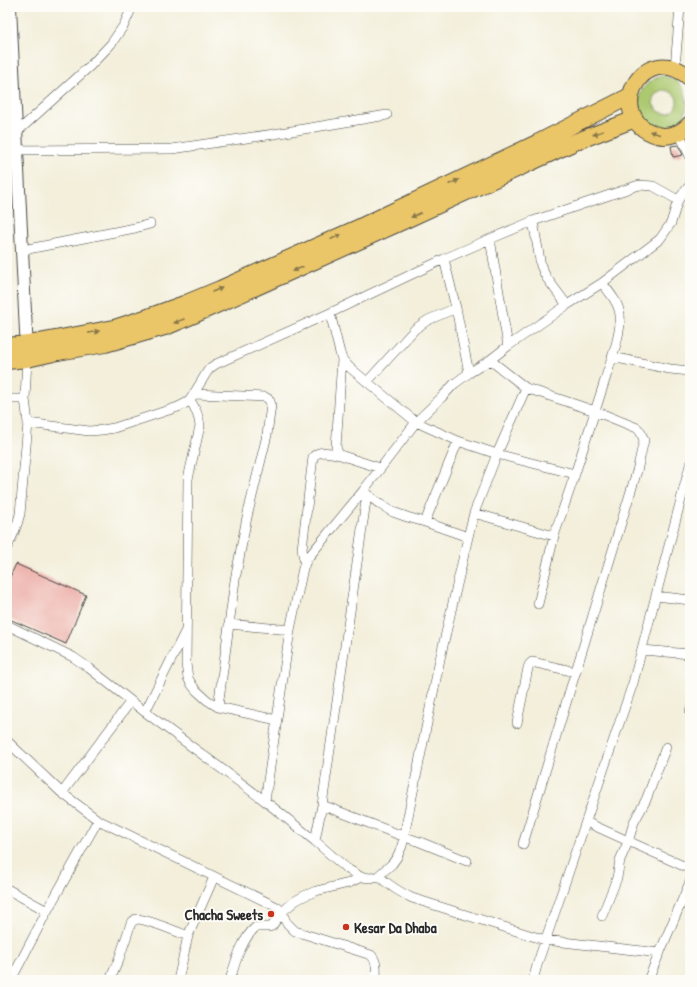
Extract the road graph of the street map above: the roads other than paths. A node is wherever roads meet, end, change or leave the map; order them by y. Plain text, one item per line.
1 (10, 7) edge
2 (132, 7) edge
3 (680, 7) edge
4 (675, 68) junction
5 (690, 78) edge
6 (630, 96) junction
7 (387, 115) dead end
8 (635, 119) junction
9 (685, 128) edge
10 (12, 133) edge
11 (12, 150) edge
12 (690, 156) edge
13 (690, 185) edge
14 (678, 200) junction
15 (533, 221) junction
16 (150, 224) dead end
17 (490, 239) junction
18 (23, 250) junction
19 (444, 259) junction
20 (602, 283) junction
21 (567, 305) junction
22 (456, 308) junction
23 (330, 313) junction
24 (7, 346) edge
25 (508, 346) junction
26 (28, 352) junction
27 (612, 357) junction
28 (342, 359) junction
29 (7, 360) edge
30 (490, 360) junction
31 (690, 371) edge
32 (469, 373) junction
33 (368, 382) junction
34 (526, 388) junction
35 (192, 397) junction
36 (7, 399) edge
37 (25, 399) junction
38 (595, 412) junction
39 (416, 422) junction
40 (28, 424) junction
41 (458, 441) junction
42 (497, 454) junction
43 (340, 455) junction
44 (690, 465) edge
45 (380, 468) junction
46 (575, 474) junction
47 (365, 493) junction
48 (474, 513) junction
49 (425, 522) junction
50 (11, 532) edge
51 (554, 536) junction
52 (468, 537) junction
53 (7, 547) edge
54 (305, 564) junction
55 (656, 596) junction
56 (690, 600) edge
57 (538, 604) dead end
58 (229, 624) junction
59 (7, 625) edge
60 (186, 629) junction
61 (290, 630) junction
62 (642, 650) junction
63 (690, 654) edge
64 (576, 672) junction
65 (131, 701) junction
66 (218, 706) junction
67 (145, 712) junction
68 (277, 720) junction
69 (517, 723) dead end
70 (7, 741) edge
71 (666, 747) dead end
72 (62, 793) junction
73 (265, 801) junction
74 (322, 805) junction
75 (98, 820) junction
76 (586, 822) junction
77 (405, 837) junction
78 (315, 841) junction
79 (628, 842) junction
80 (523, 844) dead end
81 (466, 861) dead end
82 (690, 869) edge
83 (378, 876) junction
84 (214, 877) junction
85 (361, 877) junction
86 (690, 882) edge
87 (7, 889) edge
88 (47, 911) junction
89 (282, 912) junction
90 (602, 916) dead end
91 (188, 936) junction
92 (545, 940) junction
93 (660, 953) junction
94 (650, 979) edge
95 (11, 980) edge
96 (110, 980) edge
97 (178, 980) edge
98 (230, 980) edge
99 (376, 980) edge
100 (533, 980) edge

1 - 10 street
2 - 10 street
3 - 4 street
4 - 5 highway
4 - 6 highway
6 - 8 highway
26 -> 6 highway
7 - 11 street
9 -> 8 highway
8 -> 26 highway
9 - 12 street
10 - 11 street
11 - 18 street
13 - 14 street
14 - 15 street
14 - 20 street
15 - 17 street
15 - 21 street
16 - 18 street
17 - 19 street
17 - 25 street
18 - 26 street
19 - 22 street
19 - 23 street
20 - 21 street
20 - 27 street
21 - 25 street
22 - 32 street
22 - 33 street
23 - 28 street
23 - 35 street
24 - 26 highway
25 - 30 street
26 - 29 highway
26 - 37 street
27 - 31 street
27 - 38 street
28 - 33 street
28 - 43 street
30 - 32 street
30 - 34 street
32 - 39 street
33 - 39 street
34 - 38 street
34 - 42 street
35 - 40 street
35 - 58 street
35 - 60 street
36 - 37 street
37 - 40 street
38 - 46 street
38 - 64 street
39 - 41 street
39 - 45 street
40 - 50 street
41 - 42 street
41 - 49 street
42 - 46 street
42 - 48 street
43 - 45 street
43 - 54 street
44 - 55 street
45 - 47 street
46 - 51 street
47 - 49 street
47 - 54 street
47 - 74 street
48 - 51 street
48 - 52 street
49 - 52 street
50 - 53 street
51 - 57 street
52 - 77 street
54 - 61 street
55 - 56 street
55 - 62 street
58 - 61 street
58 - 66 street
59 - 65 street
60 - 66 street
60 - 67 street
61 - 68 street
62 - 63 street
62 - 76 street
64 - 69 street
64 - 80 street
65 - 67 street
65 - 72 street
66 - 68 street
67 - 73 street
68 - 73 street
70 - 72 street
71 - 79 street
72 - 75 street
73 - 78 street
74 - 77 street
74 - 78 street
75 - 84 street
75 - 88 street
76 - 79 street
76 - 92 street
77 - 81 street
77 - 83 street
78 - 85 street
79 - 82 street
79 - 90 street
83 - 85 street
83 - 92 street
84 - 89 street
84 - 91 street
85 - 89 street
86 - 93 street
87 - 88 street
88 - 95 street
89 - 98 street
89 - 99 street
91 - 96 street
91 - 97 street
92 - 93 street
92 - 100 street
93 - 94 street

